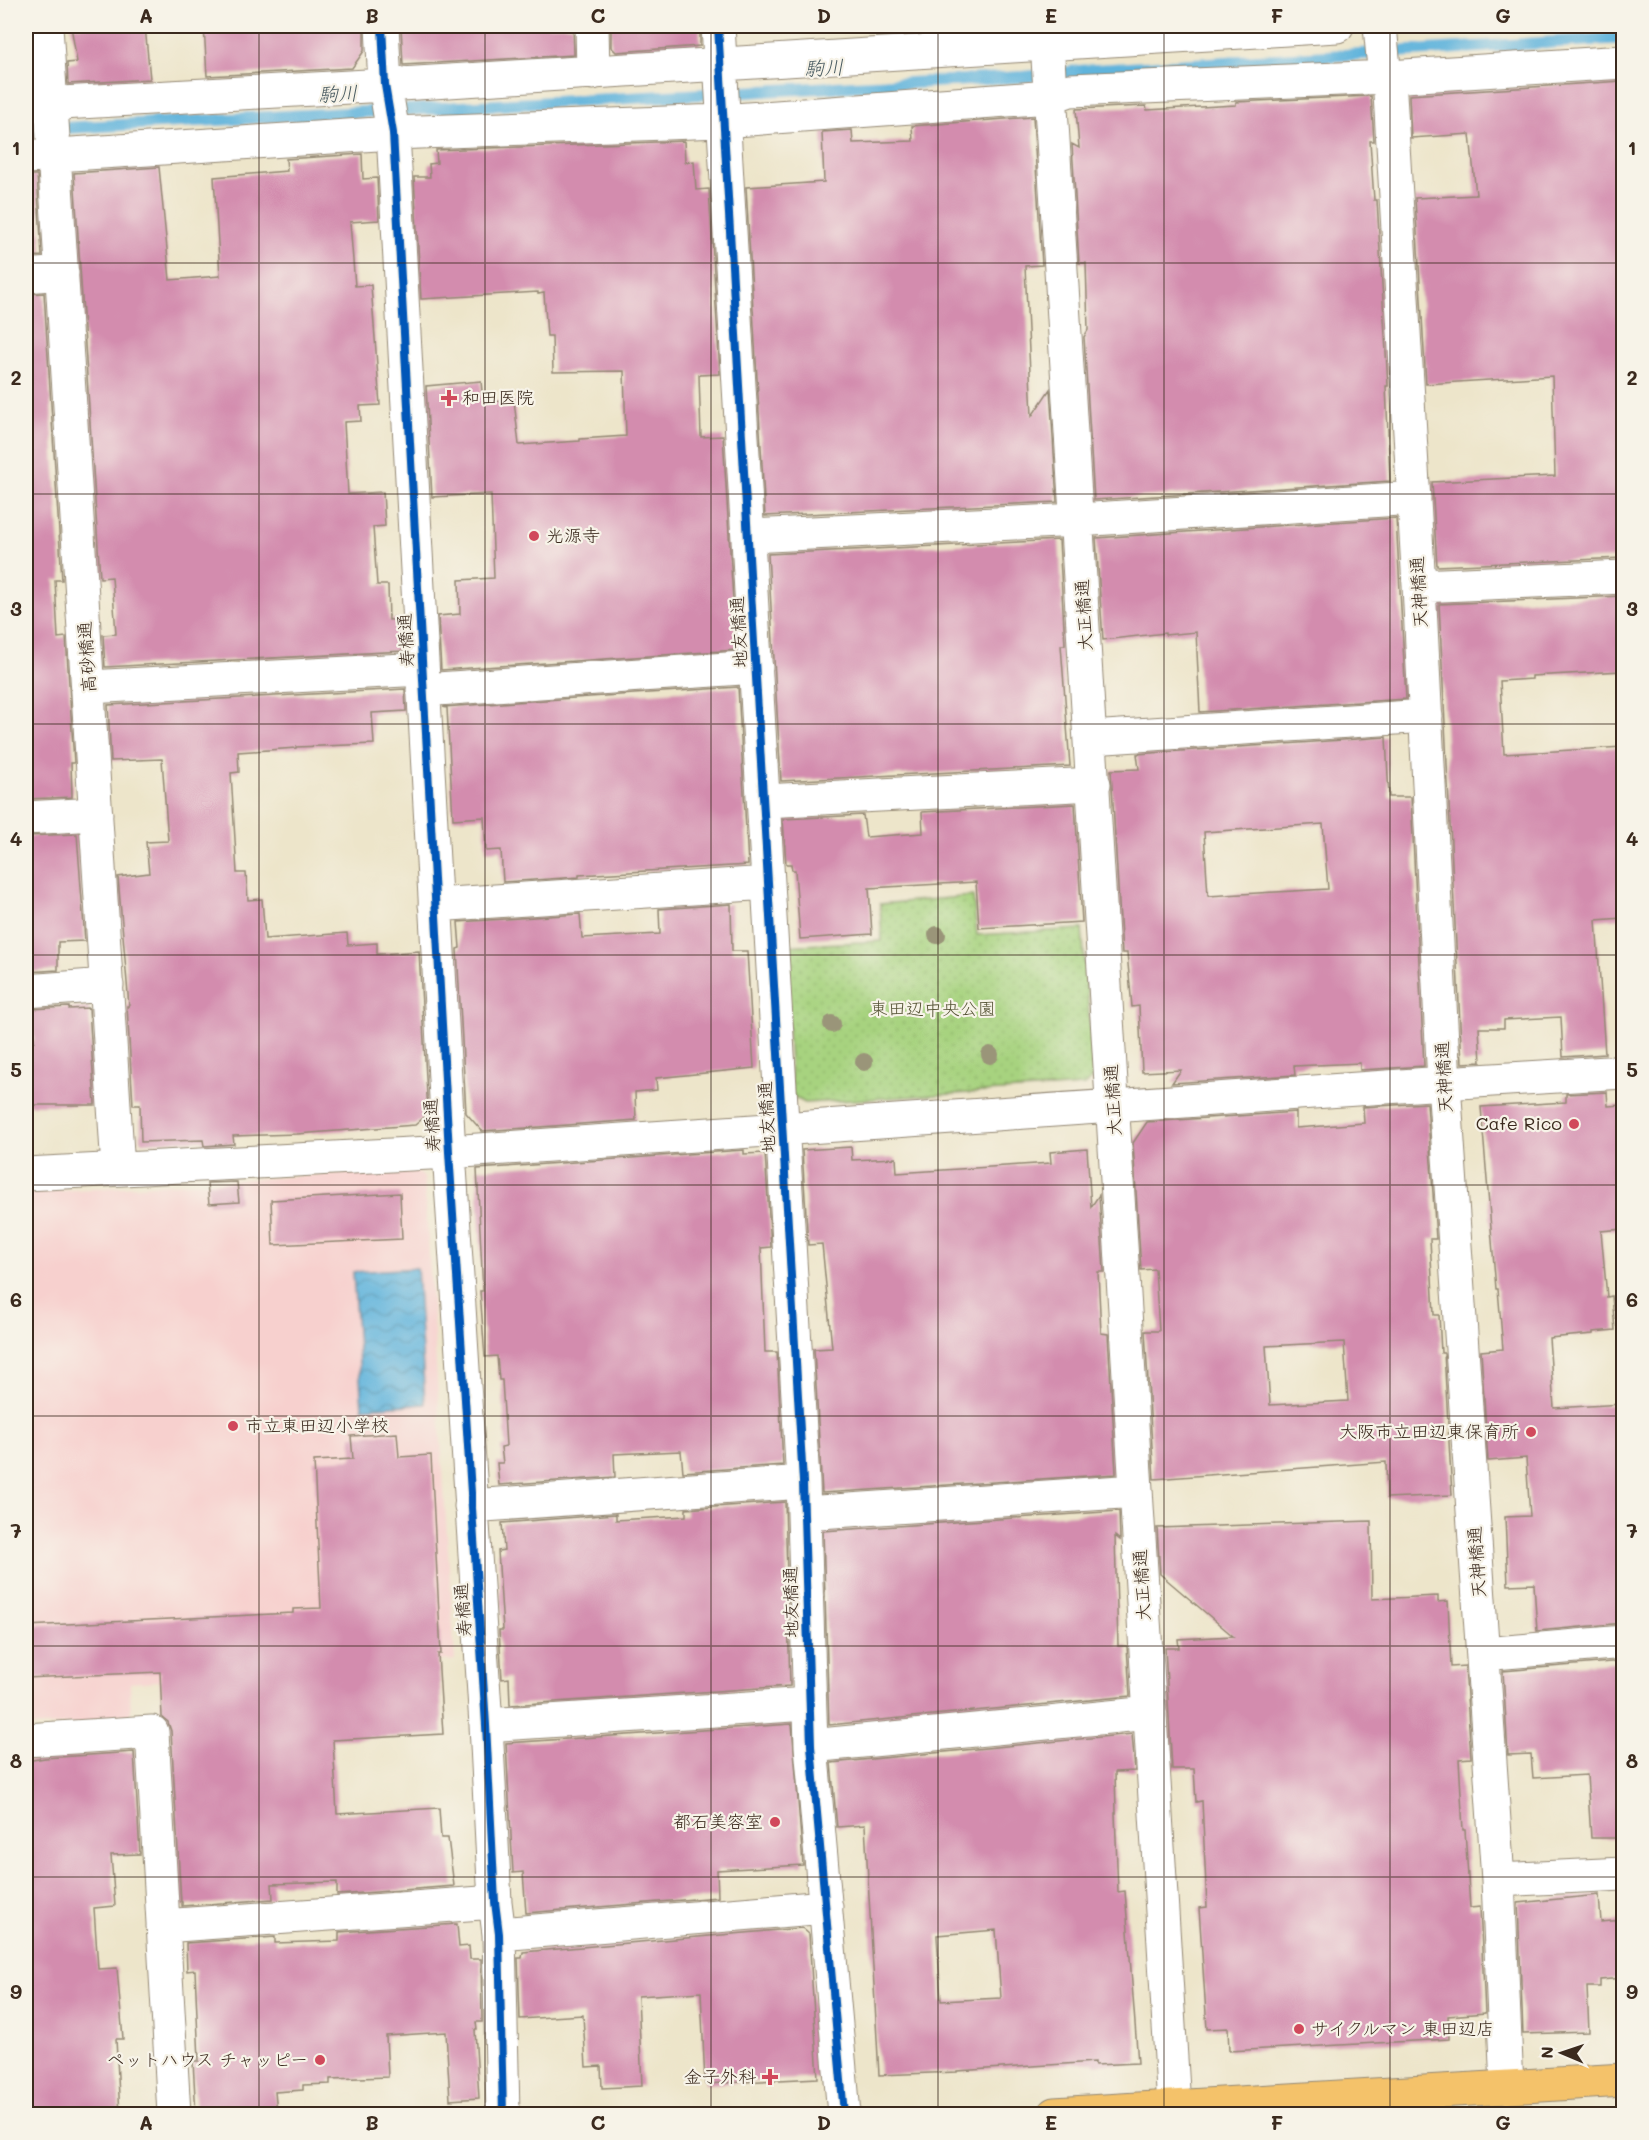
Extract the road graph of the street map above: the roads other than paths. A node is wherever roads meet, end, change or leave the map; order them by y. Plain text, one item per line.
1 (46, 26) edge
2 (381, 26) edge
3 (592, 26) edge
4 (718, 26) edge
5 (1337, 26) edge
6 (1380, 28) edge
7 (1623, 62) edge
8 (1049, 65) edge
9 (721, 66) junction
10 (1386, 72) junction
11 (593, 73) junction
12 (385, 87) junction
13 (725, 119) junction
14 (44, 130) edge
15 (392, 132) junction
16 (62, 273) junction
17 (26, 276) edge
18 (1414, 498) junction
19 (1078, 519) junction
20 (749, 536) junction
21 (1623, 576) edge
22 (1419, 586) junction
23 (756, 667) junction
24 (423, 679) junction
25 (88, 687) junction
26 (1426, 716) junction
27 (1091, 738) junction
28 (1094, 784) junction
29 (764, 801) junction
30 (96, 814) junction
31 (26, 819) edge
32 (768, 883) junction
33 (435, 905) junction
34 (107, 985) junction
35 (26, 992) edge
36 (1623, 1072) edge
37 (1444, 1083) junction
38 (1113, 1106) junction
39 (783, 1128) junction
40 (449, 1152) junction
41 (118, 1169) junction
42 (26, 1174) edge
43 (1136, 1491) junction
44 (803, 1498) junction
45 (471, 1506) junction
46 (1623, 1642) edge
47 (1483, 1654) junction
48 (808, 1704) junction
49 (1150, 1713) junction
50 (486, 1725) junction
51 (26, 1740) edge
52 (811, 1746) junction
53 (1623, 1874) edge
54 (1498, 1880) junction
55 (495, 1902) junction
56 (826, 1907) junction
57 (163, 1926) junction
58 (499, 1934) junction
59 (1623, 2080) edge
60 (1507, 2087) junction
61 (1174, 2107) junction
62 (174, 2115) edge
63 (503, 2115) edge
64 (844, 2115) edge
65 (1054, 2115) edge

1 - 14 street, 高砂橋通
2 - 12 street
3 - 11 street
4 - 9 street
5 - 8 street
6 - 10 street, 天神橋通
7 - 10 street
8 - 9 street
8 - 10 street
8 - 13 street
8 - 19 street, 大正橋通
9 - 11 street
9 - 13 street, 地友橋通
10 - 18 street, 天神橋通
11 - 12 street
12 - 14 street
12 - 15 street, 寿橋通
13 - 15 street
13 - 20 street, 地友橋通
14 - 15 street
14 - 16 street, 高砂橋通
15 - 24 street, 寿橋通
16 - 17 street
16 - 25 street, 高砂橋通
18 - 19 street
18 - 22 street, 天神橋通
19 - 20 street
19 - 27 street, 大正橋通
20 - 23 street, 地友橋通
21 - 22 street
22 - 26 street, 天神橋通
23 - 24 street
23 - 29 street, 地友橋通
24 - 25 street
24 - 33 street, 寿橋通
25 - 30 street, 高砂橋通
26 - 27 street
26 - 37 street, 天神橋通
27 - 28 street, 大正橋通
28 - 29 street
28 - 38 street, 大正橋通
29 - 32 street, 地友橋通
30 - 31 street
30 - 34 street, 高砂橋通
32 - 33 street
32 - 39 street, 地友橋通
33 - 40 street, 寿橋通
34 - 35 street
34 - 41 street, 高砂橋通
36 - 37 street
37 - 38 street
37 - 47 street, 天神橋通
38 - 39 street
38 - 43 street, 大正橋通
39 - 40 street
39 - 44 street, 地友橋通
40 - 41 street
40 - 45 street, 寿橋通
41 - 42 street
43 - 44 street
43 - 49 street, 大正橋通
44 - 45 street
44 - 48 street, 地友橋通
45 - 50 street, 寿橋通
46 - 47 street
47 - 54 street, 天神橋通
48 - 50 street
48 - 52 street, 地友橋通
49 - 52 street
49 - 61 street, 大正橋通
50 - 55 street, 寿橋通
51 - 57 street
52 - 56 street, 地友橋通
53 - 54 street
54 - 60 street, 天神橋通
55 - 57 street
55 - 58 street, 寿橋通
56 - 58 street
56 - 64 street, 地友橋通
57 - 62 street
58 - 63 street, 寿橋通
59 - 60 main road
60 - 61 main road
61 - 65 main road

